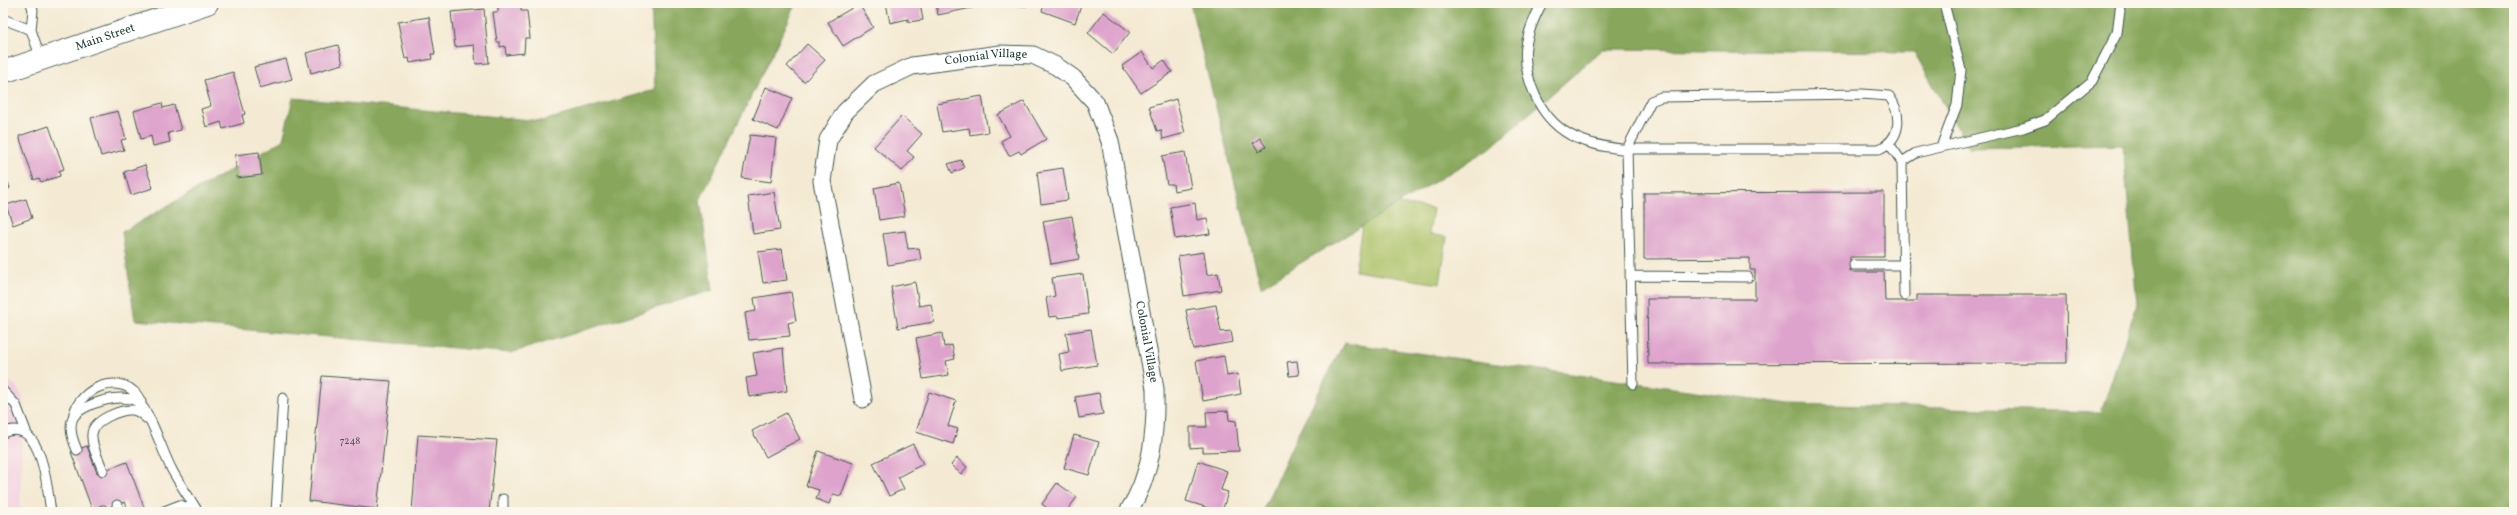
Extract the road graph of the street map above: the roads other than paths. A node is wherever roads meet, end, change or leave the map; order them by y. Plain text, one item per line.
1 (30, 3) edge
2 (207, 3) edge
3 (1542, 3) edge
4 (1944, 3) edge
5 (2121, 3) edge
6 (3, 19) edge
7 (31, 30) junction
8 (41, 60) junction
9 (3, 72) edge
10 (1890, 145) junction
11 (1941, 147) junction
12 (1627, 149) junction
13 (1902, 162) junction
14 (1854, 264) dead end
15 (1904, 265) junction
16 (1630, 276) junction
17 (1748, 277) dead end
18 (1904, 295) dead end
19 (1633, 384) dead end
20 (3, 391) edge
21 (283, 398) dead end
22 (863, 399) dead end
23 (143, 406) junction
24 (72, 419) junction
25 (149, 420) junction
26 (26, 431) junction
27 (3, 433) edge
28 (77, 450) dead end
29 (103, 470) dead end
30 (503, 499) dead end
31 (51, 512) edge
32 (162, 512) edge
33 (198, 512) edge
34 (276, 512) edge
35 (503, 512) edge
36 (1128, 512) edge

1 - 7 lane
2 - 8 street, Main Street
3 - 12 lane
4 - 11 lane
5 - 11 lane
6 - 7 lane
7 - 8 lane
8 - 9 street, Main Street
10 - 12 lane
10 - 12 lane
10 - 13 lane
11 - 13 lane
12 - 16 lane
13 - 15 lane
14 - 15 lane
15 - 18 lane
16 - 17 lane
16 - 19 lane
20 - 26 lane
21 - 34 lane
22 - 36 street, Colonial Village
23 - 24 lane
23 - 24 lane
23 - 25 lane
24 - 28 lane
25 - 29 lane
25 - 33 lane
26 - 27 lane
26 - 31 lane
30 - 35 lane
32 - 33 lane

